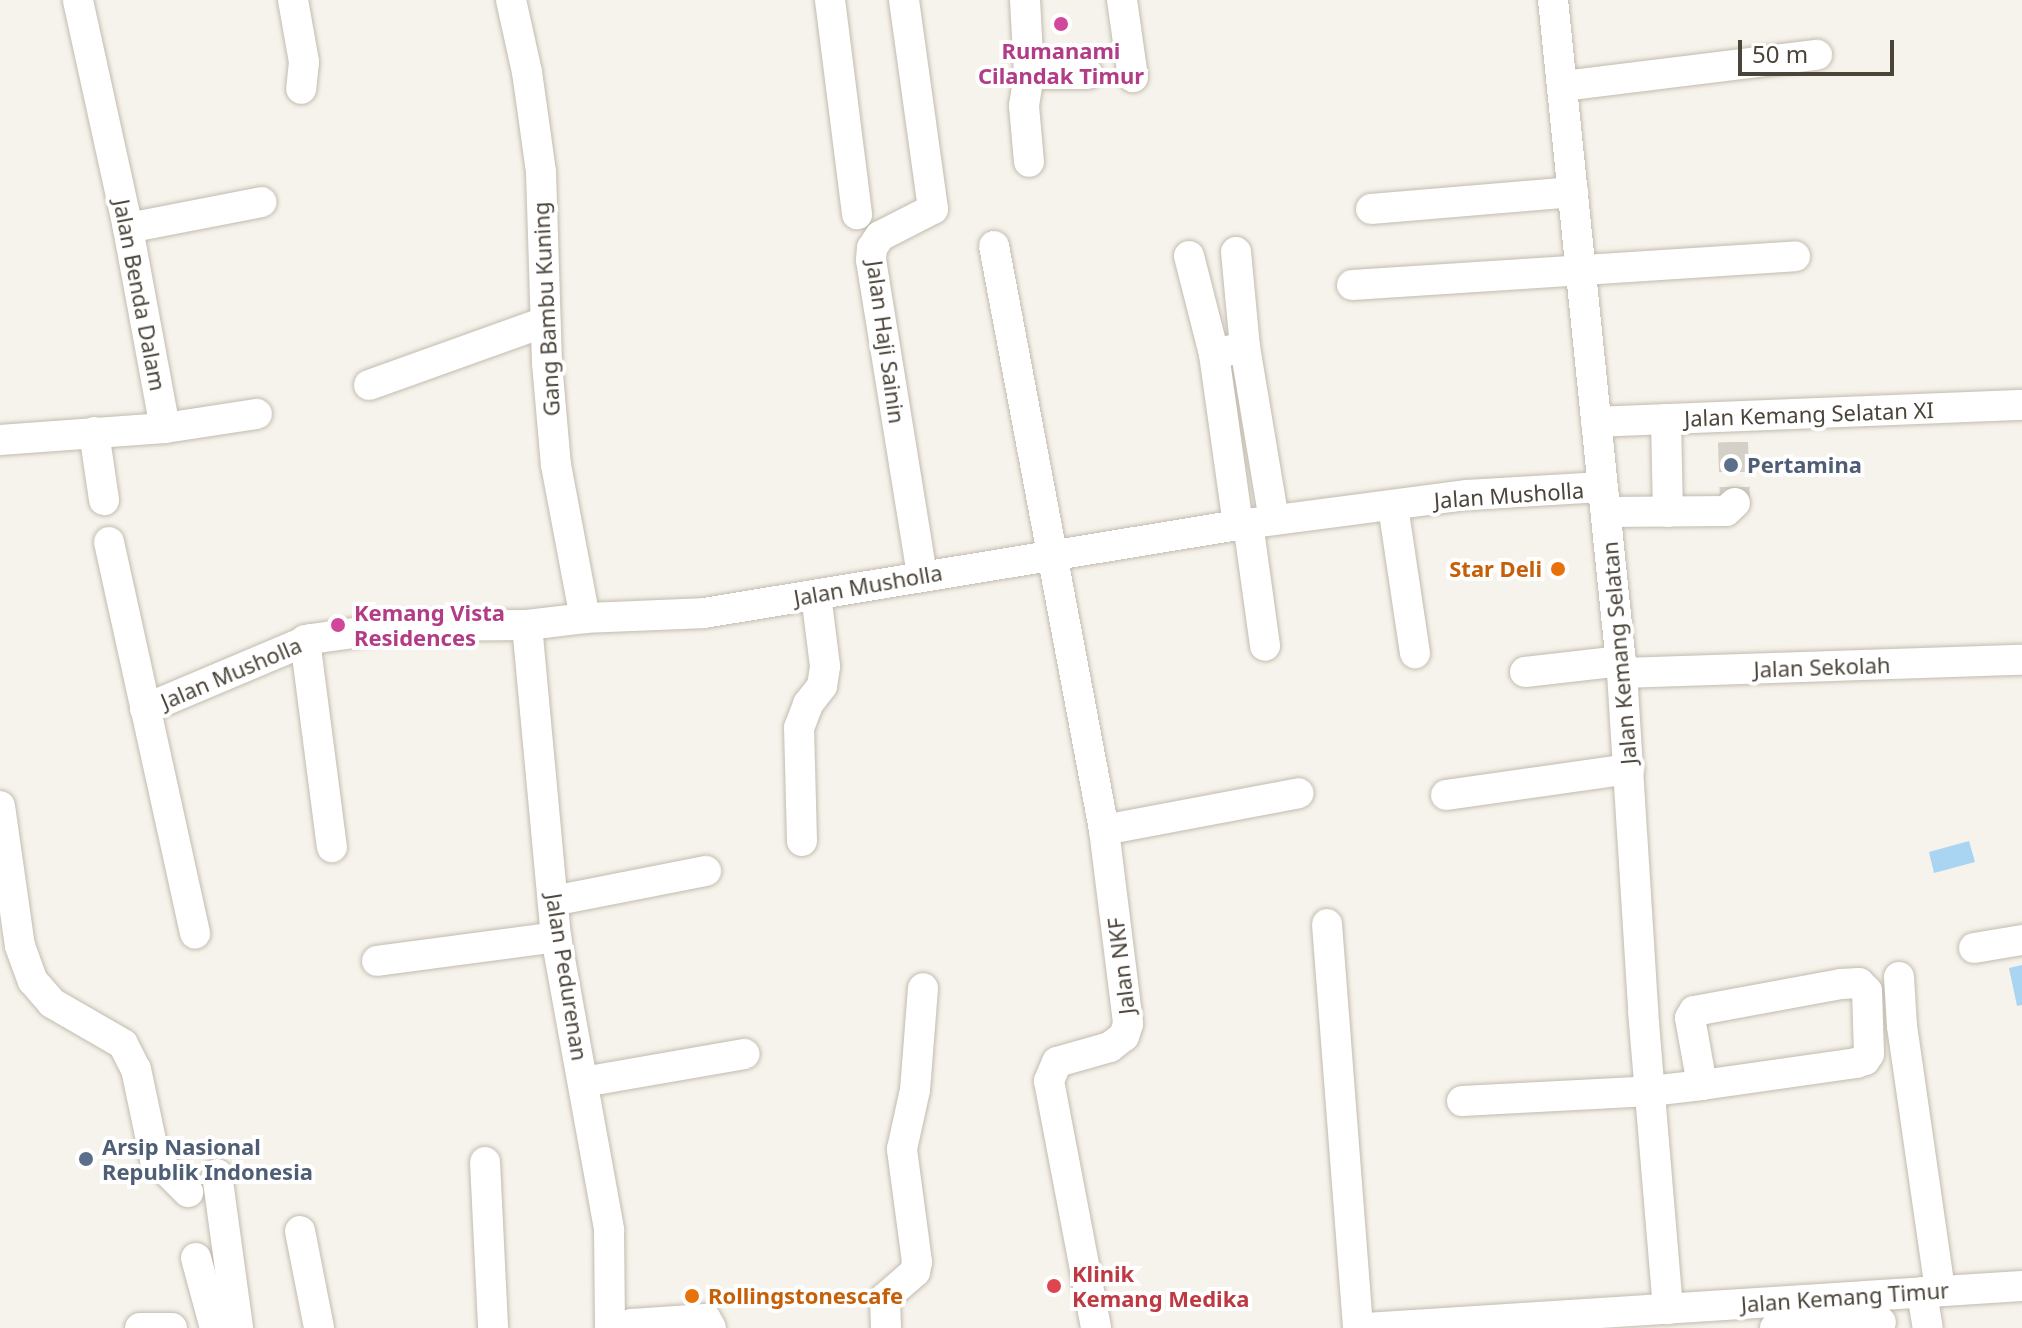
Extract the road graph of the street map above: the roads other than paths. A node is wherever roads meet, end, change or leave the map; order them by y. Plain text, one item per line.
1 (78, 0) edge
2 (293, 0) edge
3 (511, 0) edge
4 (830, 0) edge
5 (904, 0) edge
6 (1025, 0) edge
7 (1122, 0) edge
8 (1553, 0) edge
9 (1817, 55) dead end
10 (1029, 74) junction
11 (1088, 74) dead end
12 (1133, 77) dead end
13 (1563, 86) junction
14 (301, 89) dead end
15 (1029, 162) dead end
16 (1573, 192) junction
17 (262, 202) dead end
18 (1371, 209) dead end
19 (857, 214) dead end
20 (128, 228) junction
21 (994, 246) dead end
22 (1236, 252) dead end
23 (1189, 256) dead end
24 (1795, 256) dead end
25 (1580, 268) junction
26 (1352, 285) dead end
27 (545, 322) junction
28 (1245, 347) junction
29 (1214, 354) junction
30 (369, 385) dead end
31 (2022, 405) edge
32 (257, 414) dead end
33 (1666, 419) junction
34 (1596, 422) junction
35 (165, 428) junction
36 (94, 432) junction
37 (0, 440) edge
38 (104, 500) dead end
39 (1605, 500) junction
40 (1735, 503) dead end
41 (1393, 506) junction
42 (1668, 512) junction
43 (1253, 523) junction
44 (109, 542) dead end
45 (1055, 555) junction
46 (922, 575) junction
47 (816, 595) junction
48 (585, 618) junction
49 (527, 625) junction
50 (305, 640) junction
51 (1265, 646) dead end
52 (1415, 653) dead end
53 (2022, 660) edge
54 (1622, 667) junction
55 (1525, 672) dead end
56 (145, 709) junction
57 (1629, 769) junction
58 (1299, 793) dead end
59 (1446, 795) dead end
60 (0, 806) edge
61 (1104, 830) junction
62 (802, 841) dead end
63 (332, 847) dead end
64 (706, 871) dead end
65 (553, 901) junction
66 (1327, 924) dead end
67 (195, 934) dead end
68 (556, 937) junction
69 (2022, 940) edge
70 (1974, 948) dead end
71 (377, 961) dead end
72 (1899, 977) dead end
73 (923, 988) dead end
74 (745, 1054) dead end
75 (584, 1082) junction
76 (1702, 1085) junction
77 (1651, 1091) junction
78 (1462, 1101) dead end
79 (485, 1162) dead end
80 (217, 1174) dead end
81 (188, 1192) dead end
82 (300, 1231) dead end
83 (196, 1258) dead end
84 (2022, 1286) edge
85 (1931, 1291) junction
86 (1881, 1315) edge
87 (1657, 1316) edge
88 (1729, 1316) edge
89 (1767, 1319) edge
90 (1421, 1326) edge
91 (140, 1328) edge
92 (172, 1328) edge
93 (215, 1328) edge
94 (238, 1328) edge
95 (319, 1328) edge
96 (493, 1328) edge
97 (610, 1328) edge
98 (628, 1328) edge
99 (711, 1328) edge
100 (886, 1328) edge
101 (1096, 1328) edge
102 (1358, 1328) edge
103 (1366, 1328) edge
104 (1928, 1328) edge

1 - 20 street, Jalan Benda Dalam
2 - 14 street
3 - 27 street, Gang Bambu Kuning
4 - 19 street
5 - 46 street, Jalan Haji Sainin
6 - 10 street
7 - 12 street
8 - 13 street, Jalan Kemang Selatan
9 - 13 street
10 - 11 street
10 - 15 street
13 - 16 street, Jalan Kemang Selatan
16 - 18 street
16 - 25 street, Jalan Kemang Selatan
17 - 20 street
20 - 35 street, Jalan Benda Dalam
21 - 45 street, Jalan NKF
22 - 28 street
23 - 29 street
24 - 25 street
25 - 26 street
25 - 34 street, Jalan Kemang Selatan
27 - 30 street
27 - 48 street, Gang Bambu Kuning
28 - 29 street
28 - 43 street
29 - 43 street
31 - 33 street, Jalan Kemang Selatan XI
32 - 35 street
33 - 34 street, Jalan Kemang Selatan XI
33 - 42 street
34 - 39 street, Jalan Kemang Selatan
35 - 36 street
36 - 37 street
36 - 38 street
39 - 41 street, Jalan Musholla
39 - 42 street, Jalan Musholla
39 - 54 street, Jalan Kemang Selatan
40 - 42 street, Jalan Musholla
41 - 43 street, Jalan Musholla
41 - 52 street
43 - 45 street, Jalan Musholla
43 - 51 street
44 - 56 street
45 - 46 street, Jalan Musholla
45 - 61 street, Jalan NKF
46 - 47 street, Jalan Musholla
47 - 48 street, Jalan Musholla
47 - 62 street
48 - 49 street, Jalan Musholla
49 - 50 street, Jalan Musholla
49 - 65 street, Jalan Pedurenan
50 - 56 street, Jalan Musholla
50 - 63 street
53 - 54 street, Jalan Sekolah
54 - 55 street, Jalan Sekolah
54 - 57 street, Jalan Kemang Selatan
56 - 67 street
57 - 59 street
57 - 77 street, Jalan Kemang Selatan
58 - 61 street
60 - 81 street
61 - 101 street, Jalan NKF
64 - 65 street
65 - 68 street, Jalan Pedurenan
66 - 102 street
68 - 71 street
68 - 75 street, Jalan Pedurenan
69 - 70 street
72 - 85 street
73 - 100 street
74 - 75 street
75 - 97 street, Jalan Pedurenan
76 - 76 street
76 - 77 street
77 - 78 street
77 - 87 street, Jalan Kemang Selatan
79 - 96 street
80 - 94 street
82 - 95 street
83 - 93 street
84 - 85 street, Jalan Kemang Timur
85 - 86 street, Jalan Kemang Timur
85 - 104 street
86 - 89 street, Jalan Kemang Timur
87 - 88 street, Jalan Kemang Timur
87 - 90 street, Jalan Kemang Timur
88 - 89 street, Jalan Kemang Timur
90 - 103 street, Jalan Kemang Timur
91 - 92 street
98 - 99 street

